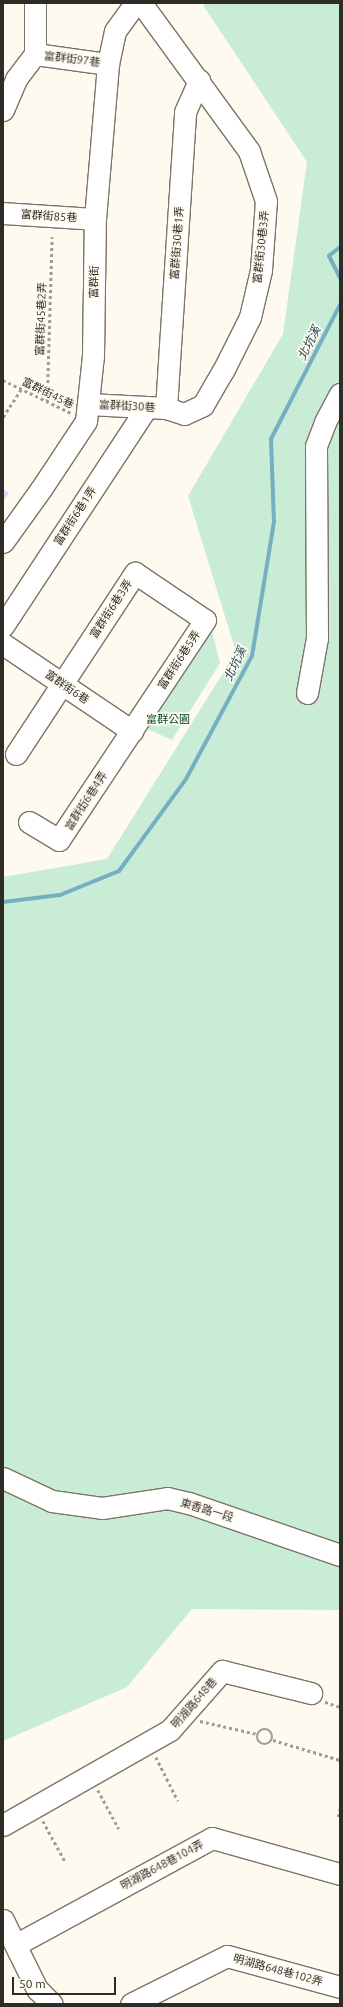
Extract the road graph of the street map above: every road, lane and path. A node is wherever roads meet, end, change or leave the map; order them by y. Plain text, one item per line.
1 (35, 3) edge
2 (135, 3) edge
3 (141, 3) edge
4 (35, 54) junction
5 (108, 64) junction
6 (199, 80) junction
7 (3, 110) edge
8 (3, 213) edge
9 (95, 219) junction
10 (52, 237) dead end
11 (3, 380) edge
12 (21, 388) junction
13 (340, 394) edge
14 (47, 401) junction
15 (156, 408) junction
16 (87, 412) junction
17 (3, 417) edge
18 (3, 542) edge
19 (174, 599) joint
20 (3, 626) edge
21 (3, 644) edge
22 (62, 684) junction
23 (306, 693) dead end
24 (132, 731) junction
25 (16, 754) dead end
26 (29, 822) dead end
27 (3, 1478) edge
28 (340, 1555) edge
29 (311, 1693) dead end
30 (182, 1716) junction
31 (257, 1734) junction
32 (273, 1740) junction
33 (148, 1743) junction
34 (340, 1760) edge
35 (90, 1775) junction
36 (178, 1801) dead end
37 (35, 1806) junction
38 (340, 1808) edge
39 (338, 1817) dead end
40 (3, 1825) edge
41 (119, 1829) dead end
42 (65, 1861) dead end
43 (340, 1874) edge
44 (3, 1920) edge
45 (17, 1944) junction
46 (340, 1987) edge
47 (49, 2003) edge
48 (131, 2004) edge

1 - 4 street
2 - 5 street, 富群街
3 - 6 street, 富群街30巷3弄
4 - 5 street, 富群街97巷
4 - 7 street
5 - 9 street, 富群街
6 - 15 street, 富群街30巷1弄
6 - 15 street, 富群街30巷3弄
8 - 9 street, 富群街85巷
9 - 16 street, 富群街
10 - 14 path, 富群街45巷2弄
11 - 12 path, 富群街45巷
12 - 14 path, 富群街45巷
12 - 17 path
13 - 23 street
14 - 16 path, 富群街45巷
15 - 16 street, 富群街30巷
15 - 20 street, 富群街6巷1弄
16 - 18 street, 富群街
19 - 22 street, 富群街6巷3弄
19 - 24 street, 富群街6巷5弄
21 - 22 street, 富群街6巷
22 - 24 street, 富群街6巷
22 - 25 street
24 - 26 street, 富群街6巷4弄
27 - 28 street, 東香路一段
29 - 30 street, 明湖路648巷
30 - 31 path
30 - 33 street, 明湖路648巷
31 - 32 path
31 - 32 path
32 - 34 path
33 - 35 street, 明湖路648巷
33 - 36 path
35 - 37 street, 明湖路648巷
35 - 41 path
37 - 40 street, 明湖路648巷
37 - 42 path
38 - 39 path
43 - 45 street, 明湖路648巷104弄
44 - 45 street
45 - 47 street
46 - 48 street, 明湖路648巷102弄

